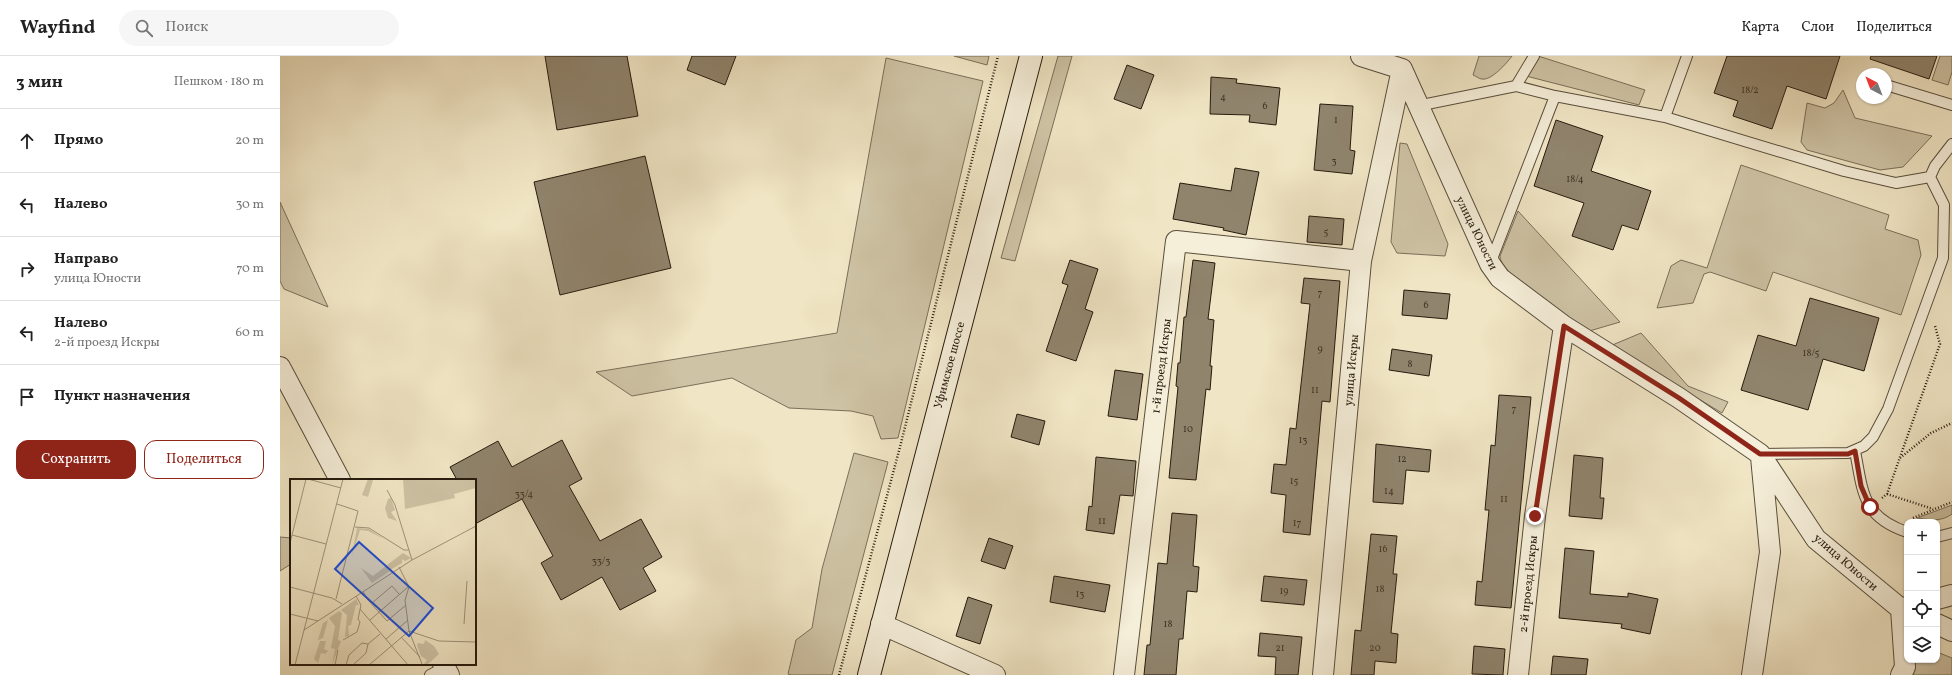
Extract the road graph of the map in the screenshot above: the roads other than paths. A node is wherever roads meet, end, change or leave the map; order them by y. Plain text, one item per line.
1 (1031, 56) edge
2 (1361, 56) edge
3 (1534, 56) edge
4 (1687, 56) edge
5 (1402, 70) junction
6 (1516, 86) junction
7 (1892, 87) edge
8 (1555, 96) junction
9 (1952, 105) edge
10 (1417, 106) junction
11 (1664, 117) junction
12 (1952, 144) edge
13 (1930, 177) junction
14 (1948, 248) edge
15 (1361, 261) junction
16 (1490, 264) junction
17 (1564, 326) junction
18 (280, 367) edge
19 (1855, 451) junction
20 (1760, 454) junction
21 (339, 479) edge
22 (1904, 531) edge
23 (1952, 532) edge
24 (1940, 536) edge
25 (1952, 596) edge
26 (1940, 598) edge
27 (1904, 608) edge
28 (881, 624) junction
29 (1940, 625) edge
30 (1905, 627) edge
31 (1952, 631) edge
32 (869, 675) edge
33 (995, 675) edge
34 (1124, 675) edge
35 (1323, 675) edge
36 (1518, 675) edge
37 (1752, 675) edge
38 (1901, 675) edge

1 - 28 main road, Уфимское шоссе
2 - 5 street
3 - 6 lane
4 - 11 lane
5 - 10 street, улица Юности
5 - 15 street, улица Искры
6 - 8 lane
6 - 10 lane
7 - 9 lane
8 - 11 lane
8 - 16 lane
10 - 16 street, улица Юности
11 - 13 lane
12 - 13 lane
13 - 14 lane
14 - 19 lane
15 - 34 street, 1-й проезд Искры
15 - 35 street, улица Искры
16 - 17 street, улица Юности
17 - 20 street, улица Юности
17 - 36 street, 2-й проезд Искры
18 - 21 street
19 - 20 lane
19 - 22 lane
20 - 27 street, улица Юности
20 - 37 street
23 - 24 lane
25 - 26 street
28 - 32 main road, Уфимское шоссе
28 - 33 street
29 - 31 street
30 - 38 street

